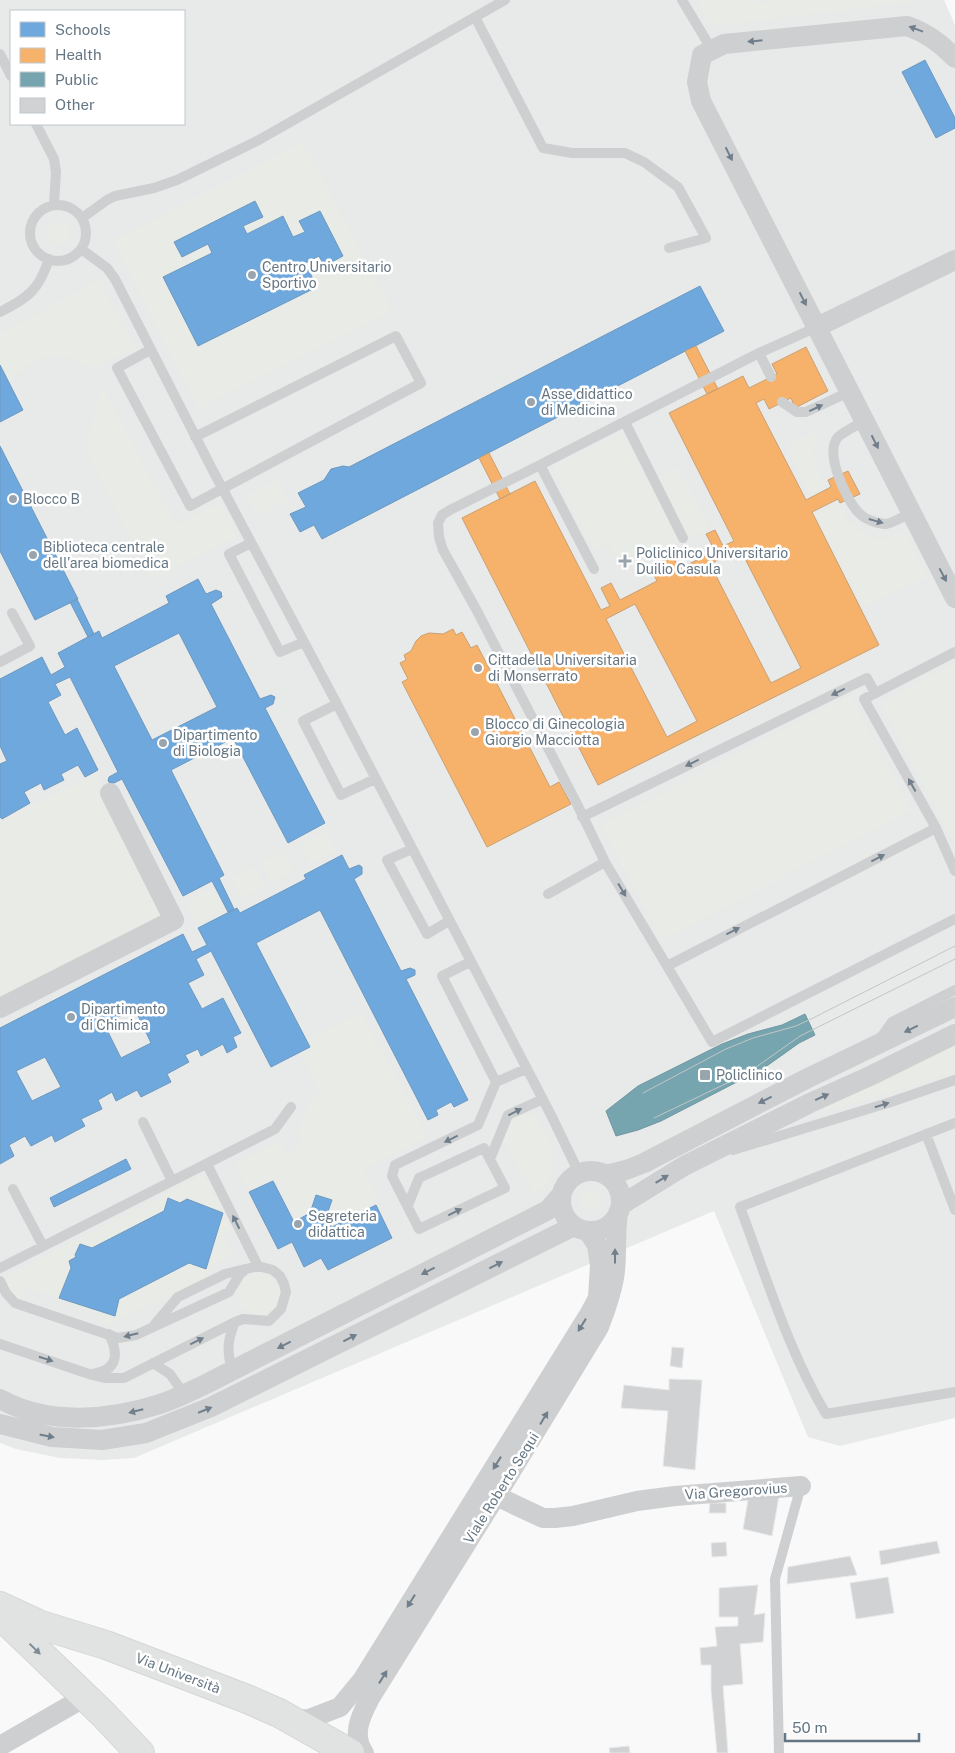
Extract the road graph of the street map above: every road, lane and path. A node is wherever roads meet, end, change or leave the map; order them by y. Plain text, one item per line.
1 (504, 0) edge
2 (682, 0) edge
3 (476, 17) junction
4 (712, 50) junction
5 (0, 54) edge
6 (955, 58) edge
7 (10, 74) edge
8 (37, 125) edge
9 (54, 205) junction
10 (82, 218) junction
11 (81, 248) junction
12 (669, 248) dead end
13 (48, 259) junction
14 (955, 260) edge
15 (0, 312) edge
16 (817, 326) junction
17 (150, 350) junction
18 (759, 353) junction
19 (770, 377) dead end
20 (850, 392) junction
21 (782, 402) dead end
22 (864, 421) junction
23 (624, 422) junction
24 (195, 437) junction
25 (540, 464) junction
26 (222, 489) junction
27 (911, 513) junction
28 (683, 538) dead end
29 (251, 542) junction
30 (594, 568) dead end
31 (955, 598) edge
32 (12, 613) dead end
33 (304, 642) junction
34 (955, 652) edge
35 (0, 662) edge
36 (875, 693) junction
37 (337, 704) junction
38 (375, 779) junction
39 (110, 793) dead end
40 (582, 817) junction
41 (936, 828) junction
42 (412, 849) junction
43 (606, 862) junction
44 (955, 871) edge
45 (548, 894) dead end
46 (955, 919) edge
47 (449, 921) junction
48 (470, 962) junction
49 (666, 966) junction
50 (955, 990) edge
51 (955, 1007) edge
52 (0, 1008) edge
53 (955, 1034) edge
54 (874, 1047) junction
55 (526, 1069) junction
56 (955, 1080) edge
57 (496, 1082) junction
58 (543, 1099) junction
59 (290, 1107) dead end
60 (143, 1122) dead end
61 (955, 1122) edge
62 (926, 1134) junction
63 (490, 1159) junction
64 (207, 1164) junction
65 (684, 1166) junction
66 (579, 1173) junction
67 (606, 1175) junction
68 (172, 1181) junction
69 (12, 1189) dead end
70 (561, 1196) junction
71 (408, 1205) junction
72 (620, 1209) junction
73 (955, 1210) edge
74 (581, 1228) junction
75 (43, 1246) junction
76 (258, 1266) junction
77 (0, 1268) edge
78 (246, 1268) junction
79 (0, 1281) edge
80 (235, 1322) junction
81 (153, 1327) junction
82 (109, 1334) junction
83 (0, 1344) edge
84 (153, 1363) junction
85 (232, 1371) junction
86 (92, 1374) junction
87 (955, 1392) edge
88 (184, 1394) junction
89 (0, 1400) edge
90 (0, 1424) edge
91 (801, 1486) joint
92 (496, 1496) junction
93 (0, 1606) edge
94 (0, 1615) edge
95 (85, 1697) junction
96 (291, 1720) junction
97 (0, 1746) edge
98 (140, 1753) edge
99 (350, 1753) edge
100 (364, 1753) edge
101 (779, 1753) edge

1 - 3 lane
2 - 4 lane
3 - 10 lane
3 - 12 lane
6 -> 4 street
4 -> 16 street
5 - 7 lane
8 - 9 lane
9 - 10 lane
9 - 13 lane
10 - 11 lane
11 - 13 lane
11 - 17 lane
13 - 15 lane
14 - 16 street
16 - 18 lane
16 - 20 street
17 - 24 lane
17 - 26 lane
18 - 19 lane
18 - 23 lane
21 -> 20 lane
20 - 22 street
22 -> 27 street
22 -> 27 lane
23 - 25 lane
23 - 28 lane
24 - 26 lane
24 - 26 lane
25 - 30 lane
25 - 40 lane
26 - 29 lane
27 -> 31 street
29 - 33 lane
29 - 33 lane
32 - 35 lane
33 - 37 lane
34 - 36 lane
36 -> 40 lane
41 -> 36 lane
37 - 38 lane
37 - 38 lane
38 - 42 lane
39 - 52 street
40 - 43 lane
41 - 44 lane
49 -> 41 lane
42 - 47 lane
42 - 47 lane
43 - 45 lane
43 -> 49 lane
46 - 49 lane
47 - 48 lane
48 - 55 lane
48 - 57 lane
50 - 54 lane
51 -> 54 street
65 -> 53 street
54 -> 67 street
55 - 57 lane
55 - 58 lane
65 -> 56 lane
57 -> 71 lane
63 -> 58 lane
58 - 66 lane
59 - 64 lane
60 - 68 lane
61 - 62 lane
62 - 73 lane
62 - 87 lane
63 - 71 lane
71 -> 63 lane
64 - 68 lane
76 -> 64 lane
72 -> 65 street
66 - 67 street
66 - 70 street
67 - 72 street
68 - 75 lane
69 - 75 lane
70 - 74 street
70 -> 85 street
72 - 74 street
92 -> 72 street, Viale Roberto Sequi
90 -> 74 street
74 -> 96 street, Viale Roberto Sequi
75 - 77 lane
76 - 78 lane
76 - 80 lane
78 - 81 lane
78 - 81 lane
79 - 82 lane
84 -> 80 lane
80 - 85 lane
81 -> 82 lane
82 - 86 lane
83 -> 86 lane
84 - 86 lane
84 - 88 lane
85 - 88 street
88 -> 89 street
91 - 92 street, Via Gregorovius
91 - 101 lane, Via Gregorovius
100 -> 92 street, Viale Roberto Sequi
93 - 96 main road, Via Università
94 -> 95 main road
95 - 97 street
95 - 98 main road
96 - 99 main road, Via Università

